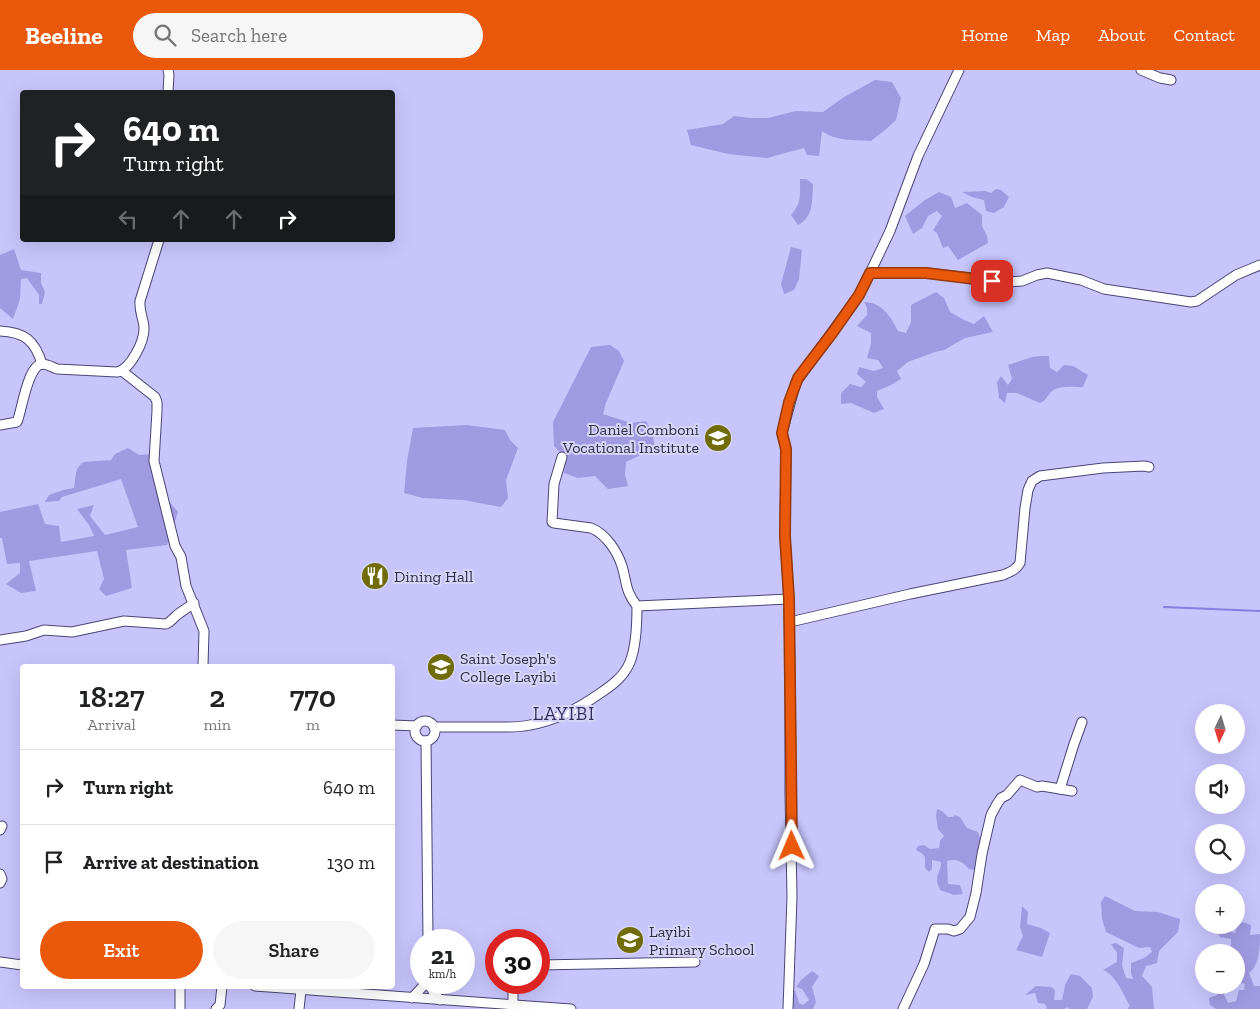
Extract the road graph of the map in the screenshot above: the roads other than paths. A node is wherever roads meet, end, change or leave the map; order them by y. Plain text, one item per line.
1 (168, 70) edge
2 (959, 70) edge
3 (1141, 70) edge
4 (1171, 80) dead end
5 (168, 90) edge
6 (158, 242) edge
7 (1260, 265) edge
8 (870, 273) junction
9 (0, 331) edge
10 (42, 364) junction
11 (122, 371) junction
12 (0, 425) edge
13 (562, 457) dead end
14 (1149, 467) dead end
15 (789, 599) junction
16 (194, 603) junction
17 (637, 606) junction
18 (790, 622) junction
19 (0, 640) edge
20 (203, 664) edge
21 (1082, 722) dead end
22 (395, 725) edge
23 (417, 726) junction
24 (434, 727) junction
25 (426, 741) junction
26 (1060, 789) junction
27 (1072, 791) dead end
28 (0, 874) edge
29 (0, 883) edge
30 (428, 929) edge
31 (0, 962) edge
32 (695, 962) dead end
33 (20, 965) edge
34 (550, 965) edge
35 (180, 989) edge
36 (222, 989) edge
37 (290, 989) edge
38 (301, 990) junction
39 (416, 994) edge
40 (435, 994) edge
41 (513, 994) edge
42 (412, 998) junction
43 (440, 1000) junction
44 (513, 1005) junction
45 (180, 1009) edge
46 (216, 1009) edge
47 (299, 1009) edge
48 (572, 1009) edge
49 (788, 1009) edge
50 (902, 1009) edge

1 - 5 street
2 - 8 street
3 - 4 street
6 - 11 street
7 - 8 street
8 - 15 street
9 - 10 street
10 - 11 street
10 - 12 street
11 - 16 street
13 - 17 street
14 - 18 street
15 - 17 street
15 - 18 street
16 - 19 street
16 - 20 street
17 - 24 street
18 - 49 street
21 - 26 street
22 - 23 street
23 - 24 street
23 - 25 street
24 - 25 street
25 - 30 street
26 - 27 street
26 - 50 street
28 - 29 street
31 - 33 street
32 - 34 street
35 - 45 street
36 - 46 street
37 - 38 street
38 - 42 street
38 - 47 street
39 - 42 street
40 - 43 street
41 - 44 street
42 - 43 street
43 - 44 street
44 - 48 street

